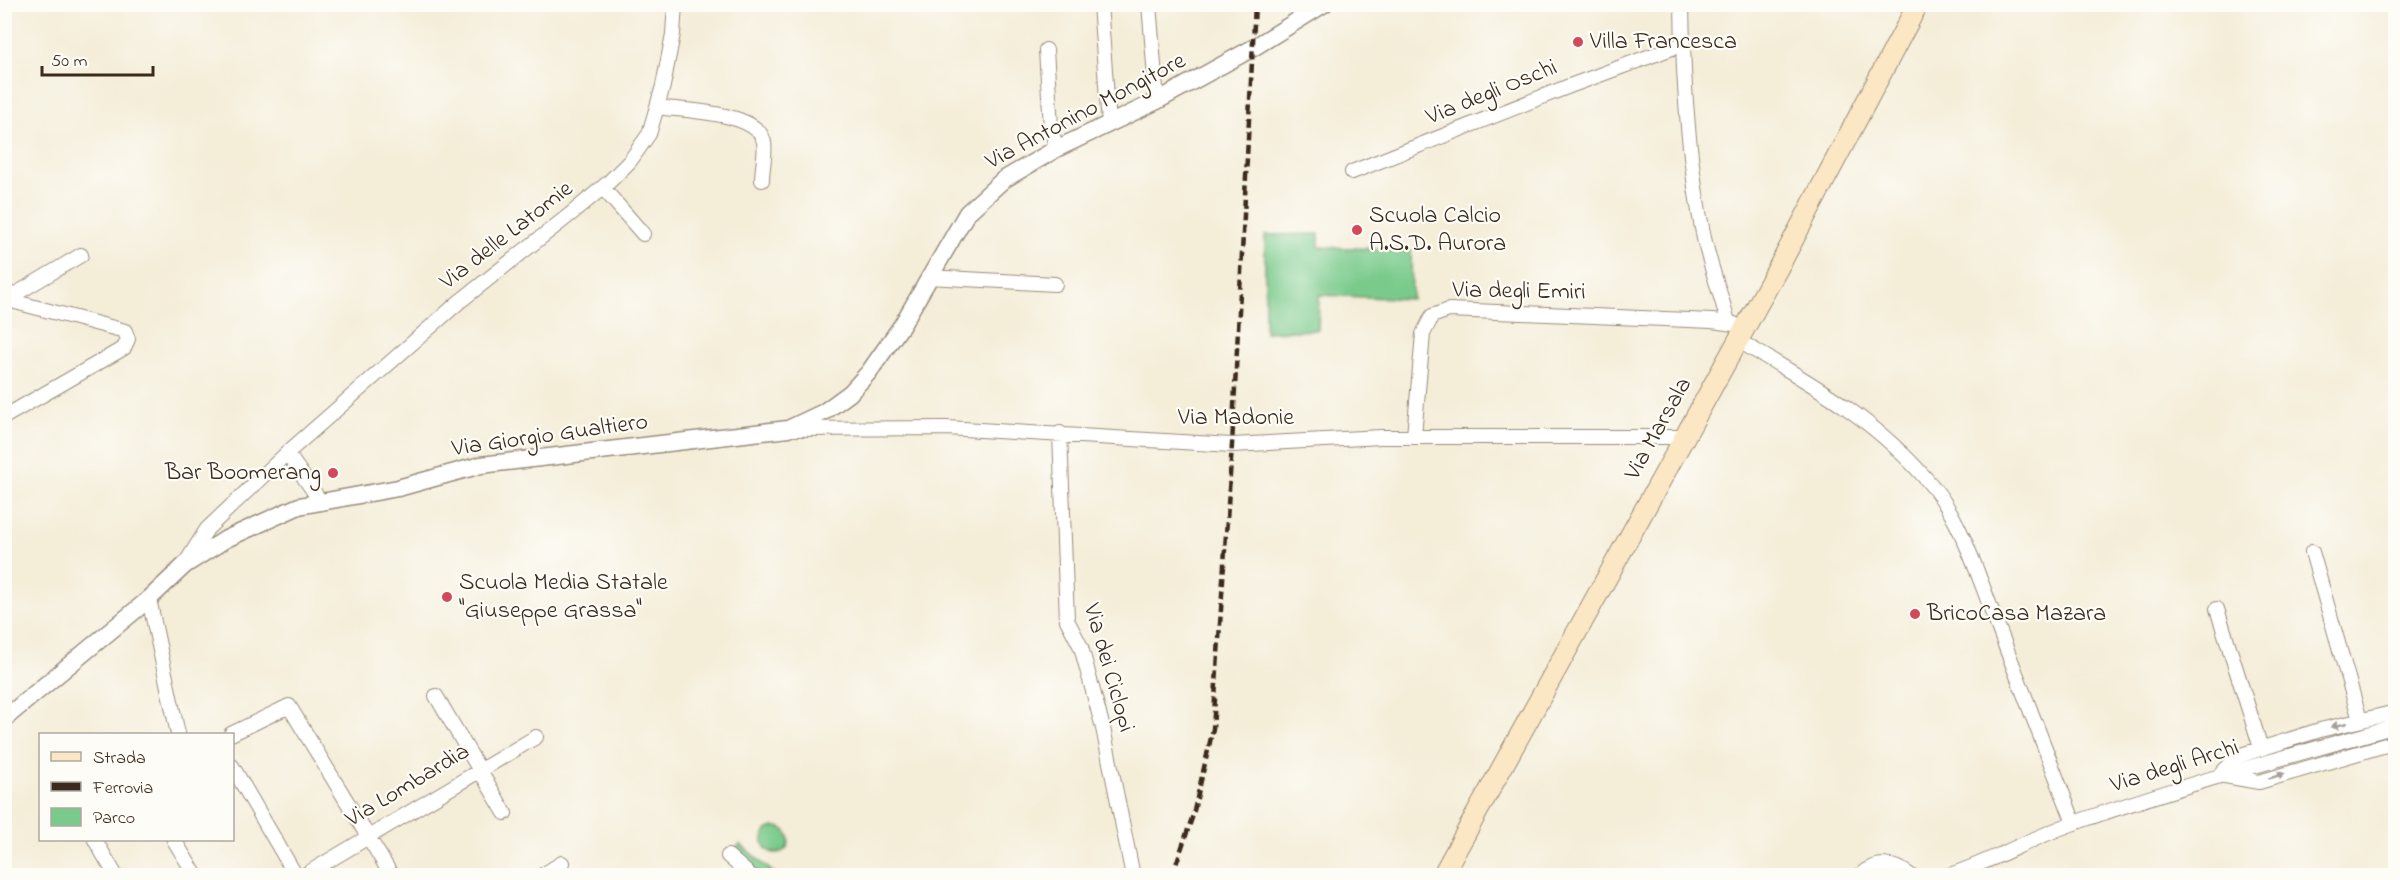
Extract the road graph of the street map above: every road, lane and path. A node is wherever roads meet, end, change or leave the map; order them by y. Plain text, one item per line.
1 (675, 4) edge
2 (1100, 4) edge
3 (1149, 4) edge
4 (1324, 4) edge
5 (1682, 4) edge
6 (1918, 4) edge
7 (1683, 44) junction
8 (1046, 50) dead end
9 (1157, 101) junction
10 (657, 107) junction
11 (1109, 124) junction
12 (1056, 149) junction
13 (1352, 172) dead end
14 (762, 180) dead end
15 (603, 188) junction
16 (643, 234) dead end
17 (81, 255) dead end
18 (928, 277) junction
19 (1055, 284) dead end
20 (6, 300) edge
21 (1736, 330) junction
22 (850, 393) joint
23 (4, 417) edge
24 (788, 429) junction
25 (1060, 433) junction
26 (1414, 436) junction
27 (1684, 437) junction
28 (287, 453) junction
29 (321, 502) junction
30 (2312, 552) dead end
31 (185, 565) junction
32 (148, 599) junction
33 (2217, 609) dead end
34 (436, 696) dead end
35 (2396, 712) edge
36 (4, 719) edge
37 (2360, 720) junction
38 (2396, 726) edge
39 (178, 733) edge
40 (234, 734) edge
41 (536, 737) dead end
42 (2396, 742) edge
43 (2261, 748) junction
44 (234, 769) edge
45 (480, 770) junction
46 (2220, 776) junction
47 (505, 813) dead end
48 (2074, 823) junction
49 (369, 835) junction
50 (97, 841) edge
51 (175, 841) edge
52 (728, 856) dead end
53 (562, 863) dead end
54 (1968, 871) edge
55 (116, 876) edge
56 (196, 876) edge
57 (296, 876) edge
58 (303, 876) edge
59 (392, 876) edge
60 (541, 876) edge
61 (751, 876) edge
62 (1133, 876) edge
63 (1442, 876) edge
64 (1859, 876) edge
65 (1911, 876) edge
66 (1947, 876) edge

1 - 10 street, Via delle Latomie
2 - 11 street
3 - 9 street
4 - 9 street, Via Antonino Mongitore
5 - 7 street
6 - 21 main road, Via Marsala
7 - 13 street, Via degli Oschi
7 - 21 street
8 - 12 street
9 - 11 street, Via Antonino Mongitore
10 - 14 street
10 - 15 street, Via delle Latomie
11 - 12 street, Via Antonino Mongitore
12 - 18 street, Via Antonino Mongitore
15 - 16 street
15 - 28 street, Via delle Latomie
17 - 20 street
18 - 19 street
18 - 22 street, Via Antonino Mongitore
20 - 23 street
21 - 26 street, Via degli Emiri
21 - 27 main road, Via Marsala
21 - 48 street
22 - 24 street, Via Giorgio Gualtiero
24 - 25 street, Via Madonie
24 - 29 street, Via Giorgio Gualtiero
25 - 26 street, Via Madonie
25 - 62 street, Via dei Ciclopi
26 - 27 street, Via Madonie
27 - 63 main road, Via Marsala
28 - 29 street
28 - 31 street, Via delle Latomie
29 - 31 street, Via Giorgio Gualtiero
30 - 37 street
31 - 32 street, Via Giorgio Gualtiero
32 - 36 street, Via Giorgio Gualtiero
32 - 39 street
33 - 43 street
34 - 45 street
35 - 37 street
37 -> 43 street
38 - 46 street, Via degli Archi
40 - 49 street
41 - 45 street, Via Lombardia
46 -> 42 street
43 - 46 street
44 - 57 street
45 - 47 street
45 - 49 street, Via Lombardia
46 - 48 street, Via degli Archi
48 - 54 street, Via degli Archi
49 - 58 street, Via Lombardia
49 - 59 street
50 - 55 street
51 - 56 street
52 - 61 street
53 - 60 street
54 - 66 street, Via degli Archi
64 - 65 street

